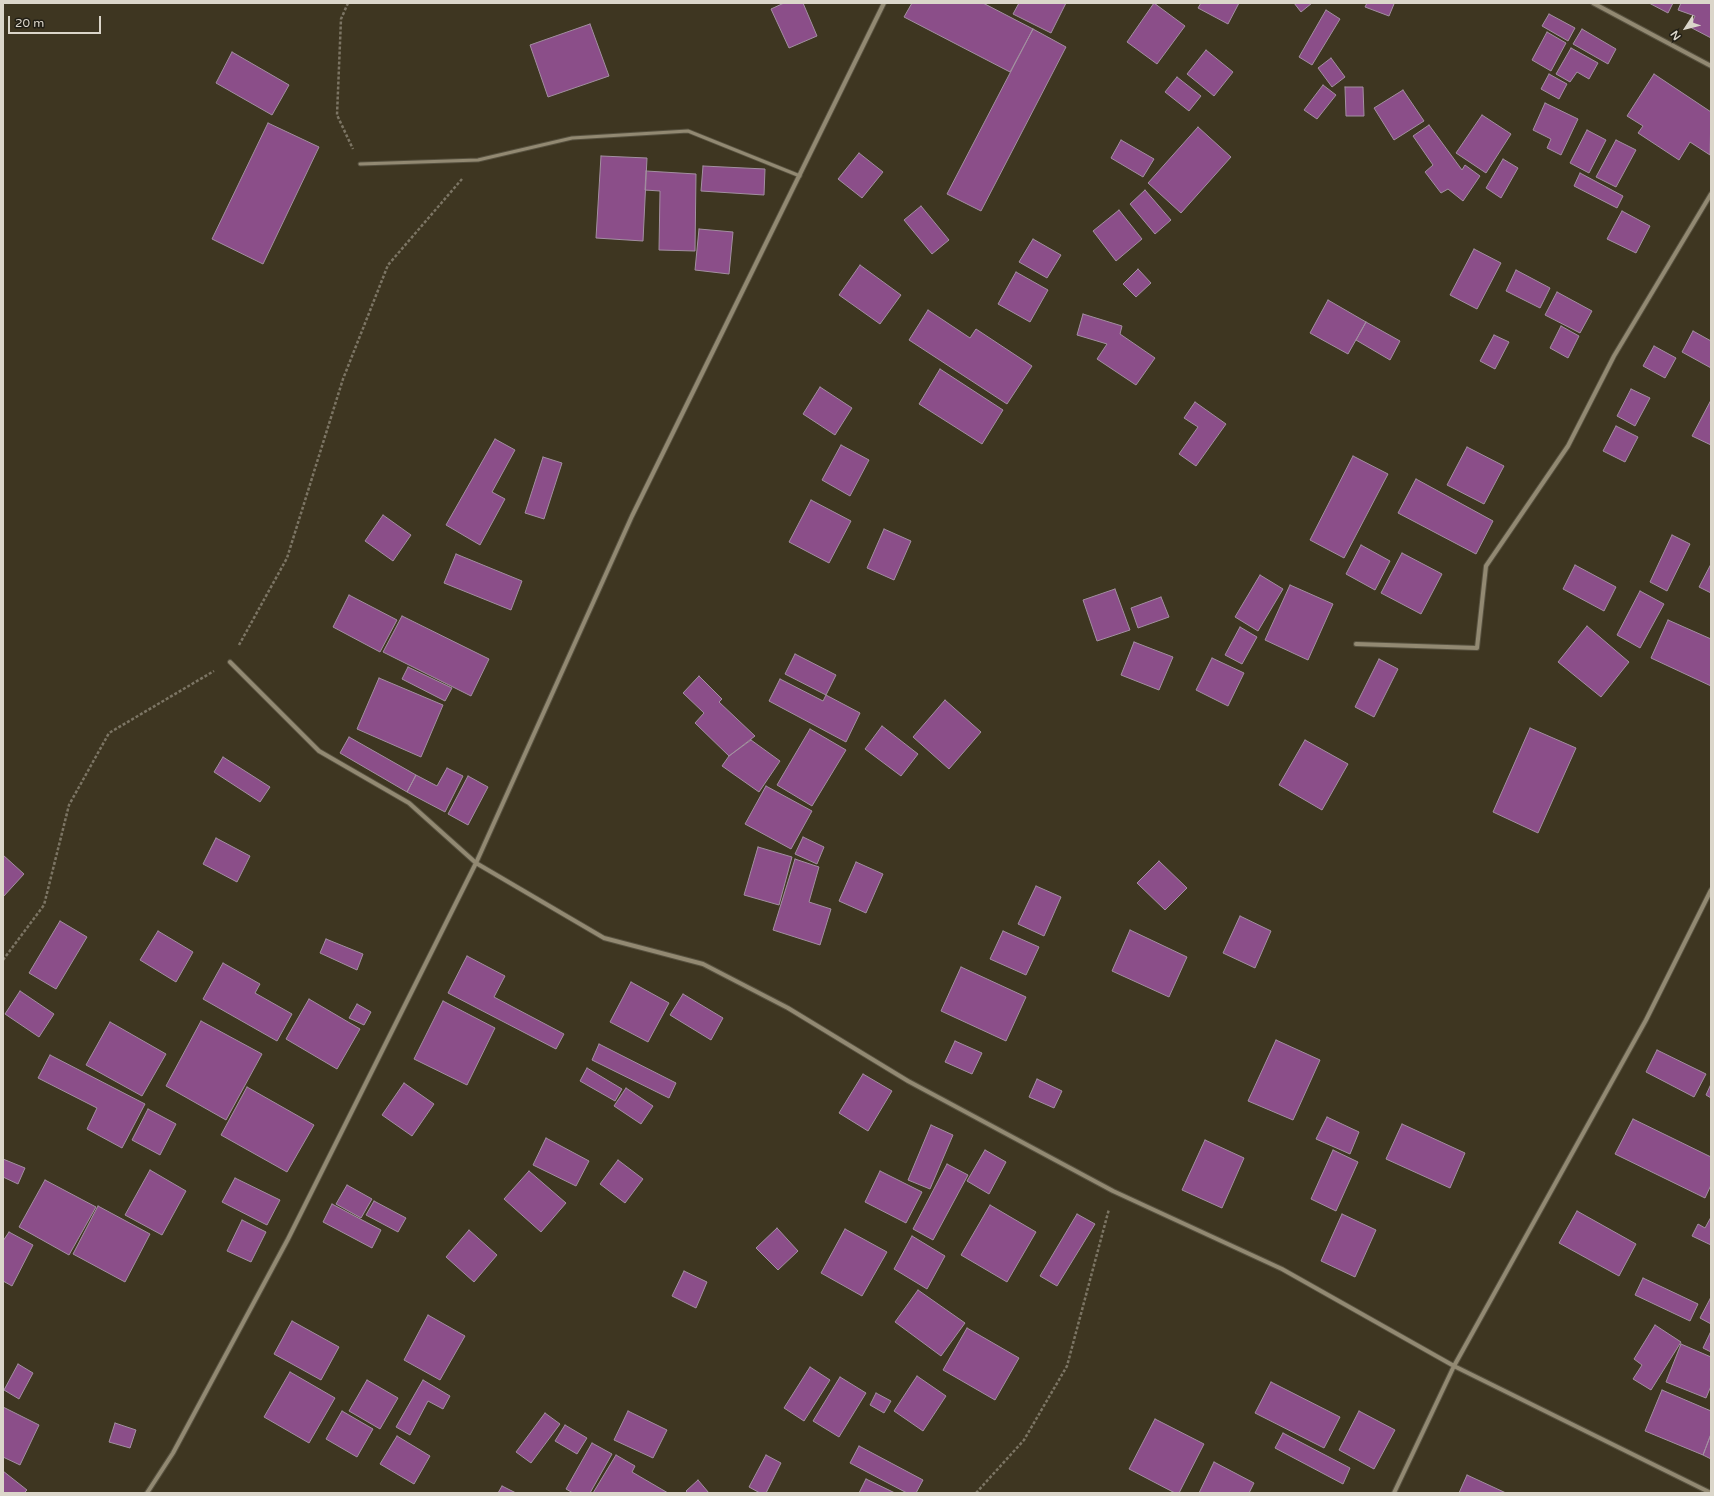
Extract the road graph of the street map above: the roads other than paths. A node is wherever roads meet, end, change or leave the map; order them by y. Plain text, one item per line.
1 (884, 3) edge
2 (1593, 3) edge
3 (1711, 66) edge
4 (360, 164) road end
5 (800, 176) junction
6 (1711, 194) edge
7 (1356, 644) dead end
8 (230, 662) road end
9 (476, 863) junction
10 (1711, 890) edge
11 (1454, 1366) junction
12 (147, 1493) edge
13 (1394, 1493) edge
14 (1711, 1493) edge

1 - 5 street
2 - 3 street
4 - 5 lane
5 - 9 street
6 - 7 street
8 - 9 street
9 - 11 street
9 - 12 street
10 - 11 street
11 - 13 street
11 - 14 street

